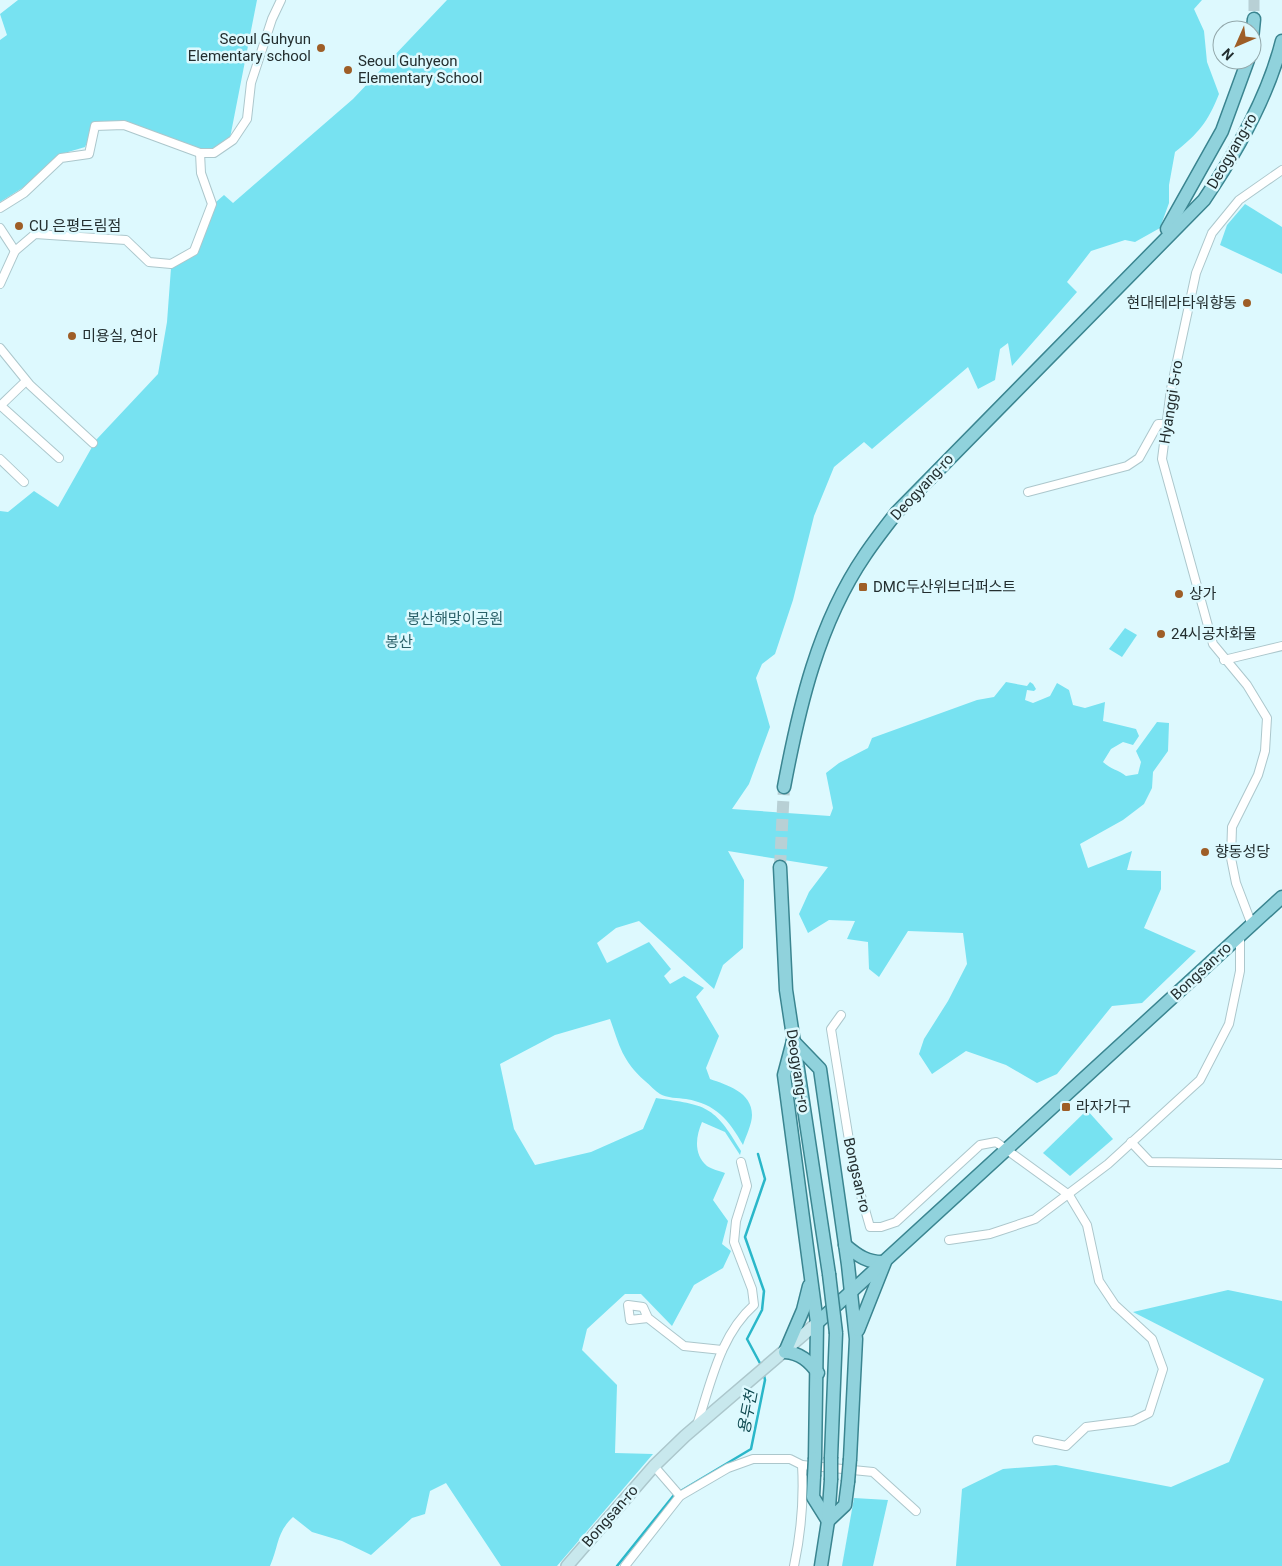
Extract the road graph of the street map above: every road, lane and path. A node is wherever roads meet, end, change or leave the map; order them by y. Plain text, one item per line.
1 (281, 0) edge
2 (1282, 41) edge
3 (1244, 70) edge
4 (200, 153) junction
5 (1282, 170) edge
6 (0, 208) edge
7 (0, 228) edge
8 (1157, 245) junction
9 (15, 250) junction
10 (0, 284) edge
11 (0, 348) edge
12 (2, 357) edge
13 (26, 381) junction
14 (0, 405) edge
15 (1162, 424) junction
16 (93, 443) dead end
17 (59, 458) dead end
18 (0, 459) edge
19 (24, 482) dead end
20 (1028, 492) dead end
21 (1282, 646) edge
22 (1224, 660) junction
23 (784, 787) tunnel mouth
24 (780, 867) tunnel mouth
25 (1282, 897) edge
26 (1252, 925) junction
27 (1240, 934) junction
28 (841, 1015) dead end
29 (793, 1041) junction
30 (1131, 1142) junction
31 (1008, 1151) junction
32 (741, 1162) dead end
33 (1282, 1164) edge
34 (1069, 1195) junction
35 (949, 1240) dead end
36 (845, 1245) junction
37 (885, 1262) junction
38 (810, 1272) junction
39 (852, 1292) junction
40 (648, 1318) dead end
41 (817, 1323) junction
42 (856, 1339) junction
43 (722, 1350) junction
44 (785, 1352) junction
45 (818, 1373) junction
46 (696, 1426) junction
47 (1037, 1440) dead end
48 (802, 1465) junction
49 (654, 1466) junction
50 (680, 1496) junction
51 (916, 1510) dead end
52 (828, 1521) junction
53 (567, 1566) edge
54 (625, 1566) edge
55 (794, 1566) edge
56 (821, 1566) edge

1 - 4 street
2 - 8 main road, Deogyang-ro
3 - 8 main road, Deogyang-ro
4 - 6 street
4 - 9 street
5 - 15 street, Hyanggi 5-ro
7 - 9 street
8 - 23 main road, Deogyang-ro
9 - 10 street
11 - 12 street
12 - 13 street
13 - 14 street
13 - 16 street
14 - 17 street
15 - 20 street
15 - 22 street, Hyanggi 5-ro
18 - 19 street
21 - 22 street
22 - 26 street, Hyanggi 5-ro
24 - 29 main road, Deogyang-ro
25 - 26 main road, Bongsan-ro
26 - 27 main road, Bongsan-ro
27 - 30 street, Bongsan-ro
27 - 31 main road, Bongsan-ro
28 - 31 street, Bongsan-ro
29 - 36 main road
29 - 38 main road
29 - 52 main road, Deogyang-ro, bridge
30 - 33 street
30 - 34 street, Bongsan-ro
31 - 34 street, Bongsan-ro
31 - 37 main road, Bongsan-ro
32 - 43 street, Bongsan-ro
34 - 35 street, Bongsan-ro
34 - 47 street, Bongsan-ro
36 - 37 main road
36 - 39 main road
37 - 39 main road, Bongsan-ro
37 - 42 main road
38 - 41 main road
38 - 44 main road
39 - 41 main road, Bongsan-ro
39 - 42 main road
40 - 43 street
41 - 44 main road, Bongsan-ro
41 - 45 main road
42 - 52 main road, bridge
43 - 46 street, Bongsan-ro
44 - 45 main road
44 - 46 main road, Bongsan-ro
45 - 52 main road, bridge
46 - 49 main road, Bongsan-ro
48 - 50 street
48 - 51 street
48 - 55 street
49 - 50 street
49 - 53 main road, Bongsan-ro
50 - 54 street
52 - 56 main road

